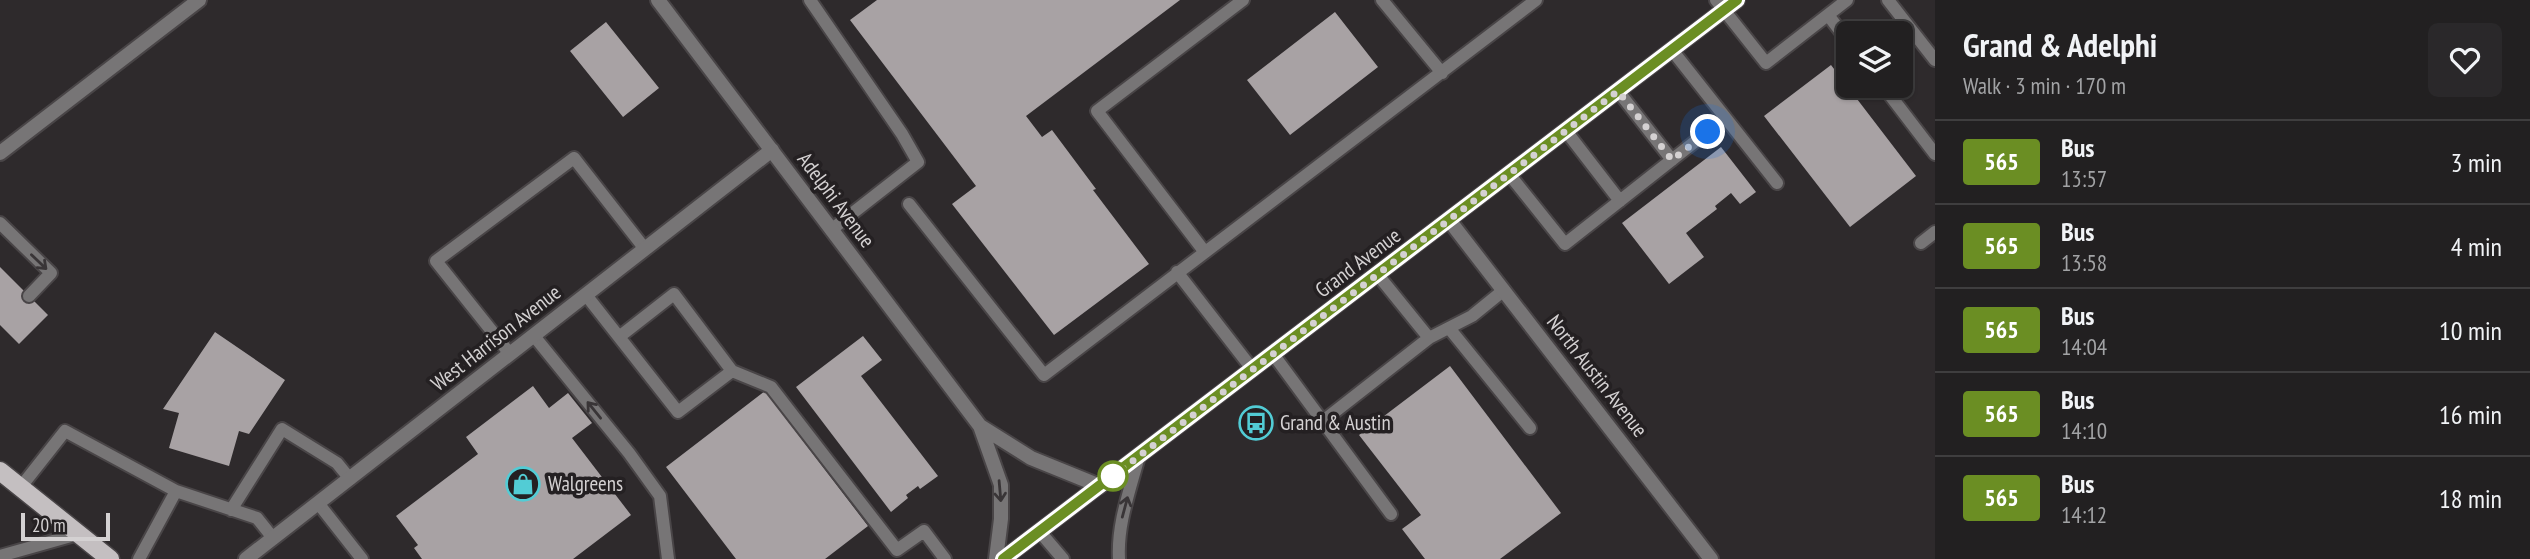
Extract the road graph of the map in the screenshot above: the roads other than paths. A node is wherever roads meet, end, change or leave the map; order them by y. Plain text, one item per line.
1 (199, 0) edge
2 (810, 0) edge
3 (1243, 0) edge
4 (1382, 0) edge
5 (1536, 0) edge
6 (1737, 0) edge
7 (1847, 0) edge
8 (1888, 0) edge
9 (660, 1) edge
10 (1719, 6) edge
11 (1828, 15) junction
12 (1836, 25) edge
13 (1672, 50) junction
14 (1935, 60) edge
15 (1442, 73) junction
16 (1618, 91) junction
17 (1891, 98) edge
18 (1725, 118) junction
19 (1566, 131) junction
20 (2, 146) edge
21 (772, 150) junction
22 (1935, 154) edge
23 (1672, 160) junction
24 (1509, 174) junction
25 (1777, 183) dead end
26 (1620, 201) junction
27 (909, 204) dead end
28 (1449, 220) junction
29 (1, 227) edge
30 (831, 230) junction
31 (1935, 232) edge
32 (1921, 243) dead end
33 (645, 249) junction
34 (1204, 251) junction
35 (1177, 272) junction
36 (1378, 275) junction
37 (1504, 290) junction
38 (586, 295) junction
39 (29, 296) dead end
40 (1449, 328) junction
41 (534, 336) junction
42 (619, 337) junction
43 (1429, 338) junction
44 (1273, 354) junction
45 (510, 355) junction
46 (1253, 370) junction
47 (732, 371) junction
48 (1323, 421) junction
49 (980, 426) junction
50 (1530, 428) dead end
51 (1139, 456) junction
52 (0, 471) edge
53 (350, 479) junction
54 (1100, 486) junction
55 (20, 488) junction
56 (176, 491) junction
57 (318, 503) junction
58 (231, 510) junction
59 (1391, 514) dead end
60 (1040, 532) junction
61 (78, 534) junction
62 (273, 538) junction
63 (897, 550) junction
64 (0, 555) edge
65 (110, 559) edge
66 (139, 559) edge
67 (246, 559) edge
68 (362, 559) edge
69 (667, 559) edge
70 (885, 559) edge
71 (945, 559) edge
72 (996, 559) edge
73 (1003, 559) edge
74 (1063, 559) edge
75 (1119, 559) edge
76 (1712, 559) edge

1 - 20 street
2 - 30 lane
3 - 34 lane
4 - 15 lane
5 - 15 lane
6 - 10 main road, Grand Avenue
7 - 11 lane
8 - 14 lane
9 - 21 street, Adelphi Avenue
10 - 11 lane
10 - 13 main road, Grand Avenue
11 - 12 lane
13 - 16 main road, Grand Avenue
13 - 18 lane
15 - 34 lane
16 - 19 main road, Grand Avenue
16 - 23 lane
17 - 22 lane
18 - 23 lane
18 - 25 lane
19 - 24 main road, Grand Avenue
19 - 26 lane
21 - 30 street, Adelphi Avenue
21 - 33 street, West Harrison Avenue
23 - 26 lane
24 - 26 lane
24 - 28 main road, Grand Avenue
27 - 35 lane
28 - 36 main road, Grand Avenue
28 - 37 street, North Austin Avenue
29 -> 39 lane
30 - 49 street, Adelphi Avenue
31 - 32 lane
33 - 38 street, West Harrison Avenue
33 - 45 lane
34 - 35 lane
35 - 46 lane
36 - 43 lane
36 - 44 main road, Grand Avenue
37 - 40 lane
37 - 76 street, North Austin Avenue
38 - 41 street, West Harrison Avenue
38 - 42 lane
40 - 43 lane
40 - 50 lane
41 - 45 street, West Harrison Avenue
69 -> 41 lane
42 - 47 lane
42 - 47 lane
43 - 48 lane
44 - 46 main road, Grand Avenue
44 - 48 lane
45 - 53 street, West Harrison Avenue
46 - 51 main road, Grand Avenue
47 - 63 lane
48 - 59 lane
49 - 54 street, Adelphi Avenue
49 -> 72 street, Adelphi Avenue
51 - 54 main road, Grand Avenue
75 -> 51 lane
52 - 55 main road
53 - 57 street, West Harrison Avenue
53 - 58 lane
54 - 60 main road, Grand Avenue
55 - 56 lane
55 - 61 main road
56 - 58 lane
56 - 66 lane
57 - 62 street, West Harrison Avenue
57 - 68 lane
58 - 62 lane
60 - 73 main road, Grand Avenue
60 - 74 lane
61 - 64 lane
61 - 65 main road
62 - 67 street, West Harrison Avenue
63 - 70 lane
63 - 71 lane

